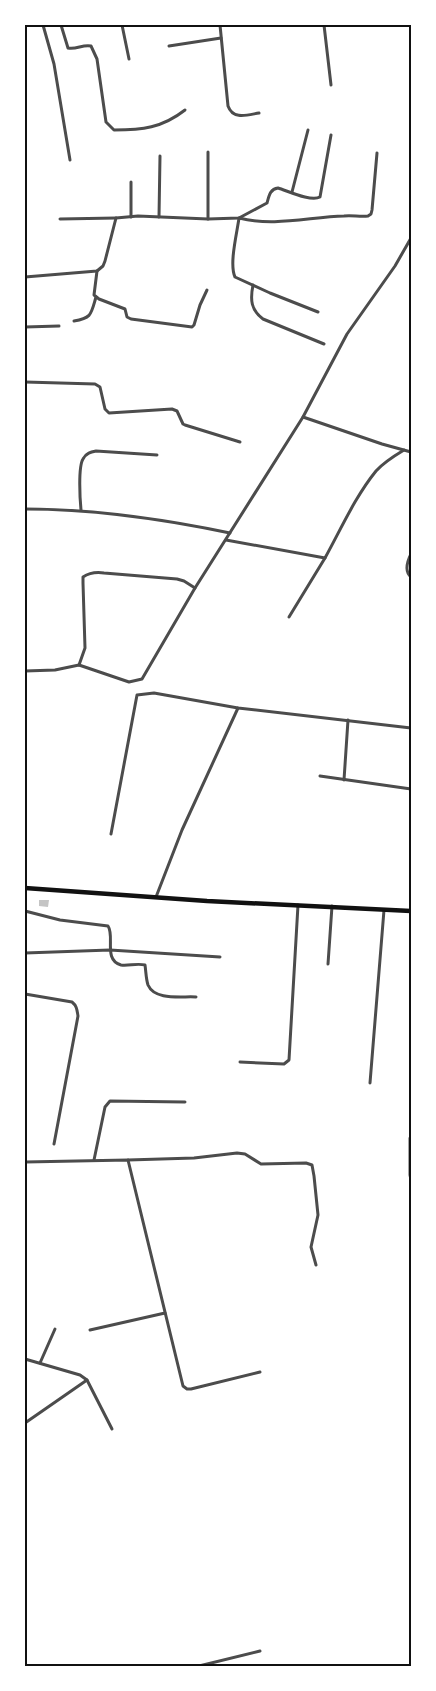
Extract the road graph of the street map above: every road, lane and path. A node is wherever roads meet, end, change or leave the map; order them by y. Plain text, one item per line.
1 (43, 25) edge
2 (61, 25) edge
3 (122, 25) edge
4 (220, 25) edge
5 (324, 25) edge
6 (221, 38) junction
7 (169, 46) dead end
8 (129, 59) dead end
9 (331, 85) dead end
10 (185, 110) dead end
11 (259, 113) dead end
12 (308, 130) dead end
13 (331, 135) dead end
14 (208, 152) dead end
15 (376, 152) dead end
16 (160, 156) dead end
17 (70, 160) dead end
18 (131, 182) dead end
19 (292, 192) junction
20 (131, 217) junction
21 (159, 217) junction
22 (116, 218) junction
23 (239, 218) junction
24 (60, 219) dead end
25 (208, 219) junction
26 (411, 238) edge
27 (97, 271) junction
28 (25, 277) edge
29 (252, 285) junction
30 (207, 290) dead end
31 (96, 297) junction
32 (318, 312) dead end
33 (74, 321) dead end
34 (59, 326) dead end
35 (25, 327) edge
36 (324, 344) dead end
37 (25, 382) edge
38 (303, 417) junction
39 (240, 442) dead end
40 (404, 450) junction
41 (411, 452) edge
42 (156, 455) dead end
43 (25, 509) edge
44 (81, 510) junction
45 (230, 534) junction
46 (226, 540) junction
47 (411, 554) edge
48 (325, 558) junction
49 (411, 577) edge
50 (195, 588) junction
51 (289, 617) dead end
52 (79, 666) junction
53 (25, 671) edge
54 (238, 708) junction
55 (348, 720) junction
56 (411, 728) edge
57 (320, 776) dead end
58 (344, 780) junction
59 (411, 789) edge
60 (111, 834) dead end
61 (25, 888) edge
62 (156, 897) junction
63 (298, 905) junction
64 (332, 906) junction
65 (384, 910) junction
66 (25, 911) edge
67 (411, 911) edge
68 (110, 950) junction
69 (25, 952) edge
70 (220, 957) dead end
71 (328, 964) dead end
72 (25, 994) edge
73 (196, 997) dead end
74 (240, 1062) dead end
75 (370, 1083) dead end
76 (185, 1102) dead end
77 (410, 1138) edge
78 (54, 1144) dead end
79 (94, 1160) junction
80 (128, 1160) junction
81 (25, 1162) edge
82 (411, 1180) edge
83 (316, 1265) dead end
84 (165, 1313) junction
85 (55, 1329) dead end
86 (90, 1330) dead end
87 (25, 1359) edge
88 (40, 1363) junction
89 (260, 1372) dead end
90 (87, 1380) junction
91 (25, 1423) edge
92 (112, 1428) dead end
93 (260, 1651) dead end
94 (25, 1661) edge
95 (26, 1666) edge
96 (199, 1666) edge

1 - 17 street
2 - 10 street
3 - 8 street
4 - 6 street
5 - 9 street
6 - 7 street
6 - 11 street
12 - 19 street
13 - 19 street
14 - 25 street
15 - 23 street
16 - 21 street
18 - 20 street
19 - 23 street
20 - 21 street
20 - 22 street
21 - 25 street
22 - 24 street
22 - 27 street
23 - 25 street
23 - 29 street
26 - 38 street
27 - 28 street
27 - 31 street
29 - 32 street
29 - 36 street
30 - 31 street
31 - 33 street
34 - 35 street
37 - 39 street
38 - 40 street
38 - 45 street
40 - 41 street
40 - 48 street
42 - 44 street
43 - 44 street
44 - 45 street
45 - 46 street
46 - 48 street
46 - 50 street
47 - 49 street
48 - 51 street
50 - 52 street
50 - 52 street
52 - 53 street
54 - 55 street
54 - 60 street
54 - 62 street
55 - 56 street
55 - 58 street
57 - 58 street
58 - 59 street
61 - 62 main road
62 - 63 main road
63 - 64 main road
63 - 74 street
64 - 65 main road
64 - 71 street
65 - 67 main road
65 - 75 street
66 - 68 street
68 - 69 street
68 - 70 street
68 - 73 street
72 - 78 street
76 - 79 street
77 - 82 street
79 - 80 street
79 - 81 street
80 - 83 street
80 - 84 street
84 - 86 street
84 - 89 street
85 - 88 street
87 - 88 street
88 - 90 street
90 - 91 street
90 - 92 street
93 - 96 street
94 - 95 street

